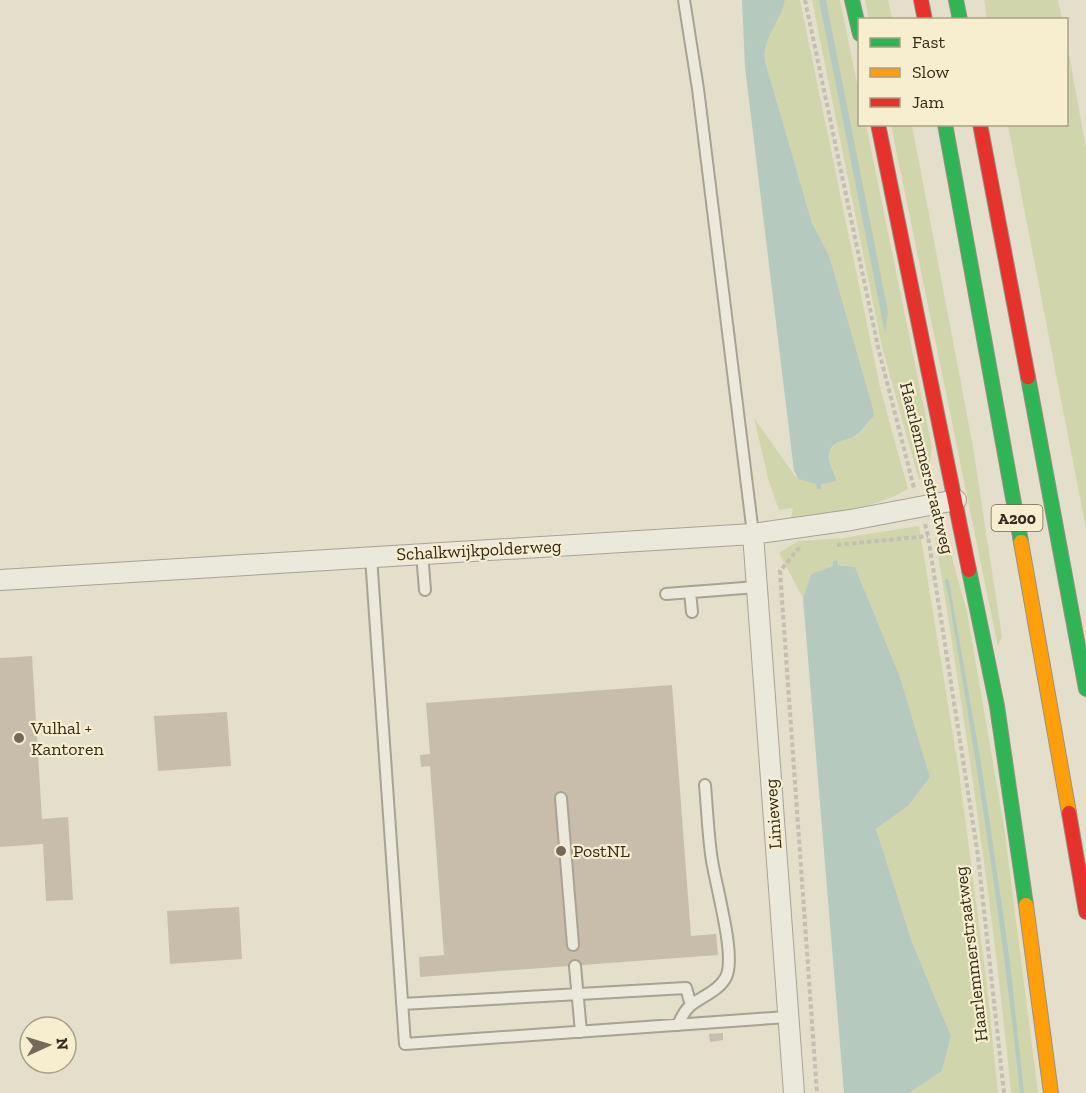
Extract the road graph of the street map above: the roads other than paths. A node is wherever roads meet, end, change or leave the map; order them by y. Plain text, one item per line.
1 (684, 0) edge
2 (852, 0) edge
3 (921, 0) edge
4 (956, 0) edge
5 (925, 18) edge
6 (960, 18) edge
7 (858, 26) edge
8 (878, 126) edge
9 (945, 126) edge
10 (980, 126) edge
11 (956, 500) junction
12 (753, 534) junction
13 (422, 553) junction
14 (371, 557) junction
15 (0, 580) edge
16 (757, 587) junction
17 (425, 590) dead end
18 (690, 592) junction
19 (666, 594) dead end
20 (692, 612) dead end
21 (1086, 689) edge
22 (705, 785) dead end
23 (561, 798) dead end
24 (1086, 912) edge
25 (573, 945) dead end
26 (575, 966) dead end
27 (578, 993) junction
28 (402, 1004) junction
29 (692, 1005) junction
30 (787, 1017) junction
31 (678, 1025) junction
32 (581, 1032) junction
33 (794, 1093) edge
34 (1050, 1093) edge

1 - 12 lane
2 - 7 main road
3 - 5 main road
4 - 6 main road
8 - 11 main road, Haarlemmerstraatweg
9 - 24 main road, A200
10 - 21 main road, A200
11 - 12 street, Schalkwijkpolderweg
11 - 34 main road, Haarlemmerstraatweg
12 - 13 street, Schalkwijkpolderweg
12 - 16 street, Linieweg
13 - 14 street, Schalkwijkpolderweg
13 - 17 lane
14 - 15 street, Schalkwijkpolderweg
14 - 28 lane
16 - 18 lane
16 - 30 street, Linieweg
18 - 19 lane
18 - 20 lane
22 - 29 lane
23 - 25 lane
26 - 27 lane
27 - 28 lane
27 - 29 lane
27 - 32 lane
28 - 32 lane
29 - 31 lane
30 - 31 lane
30 - 33 street, Linieweg
31 - 32 lane

